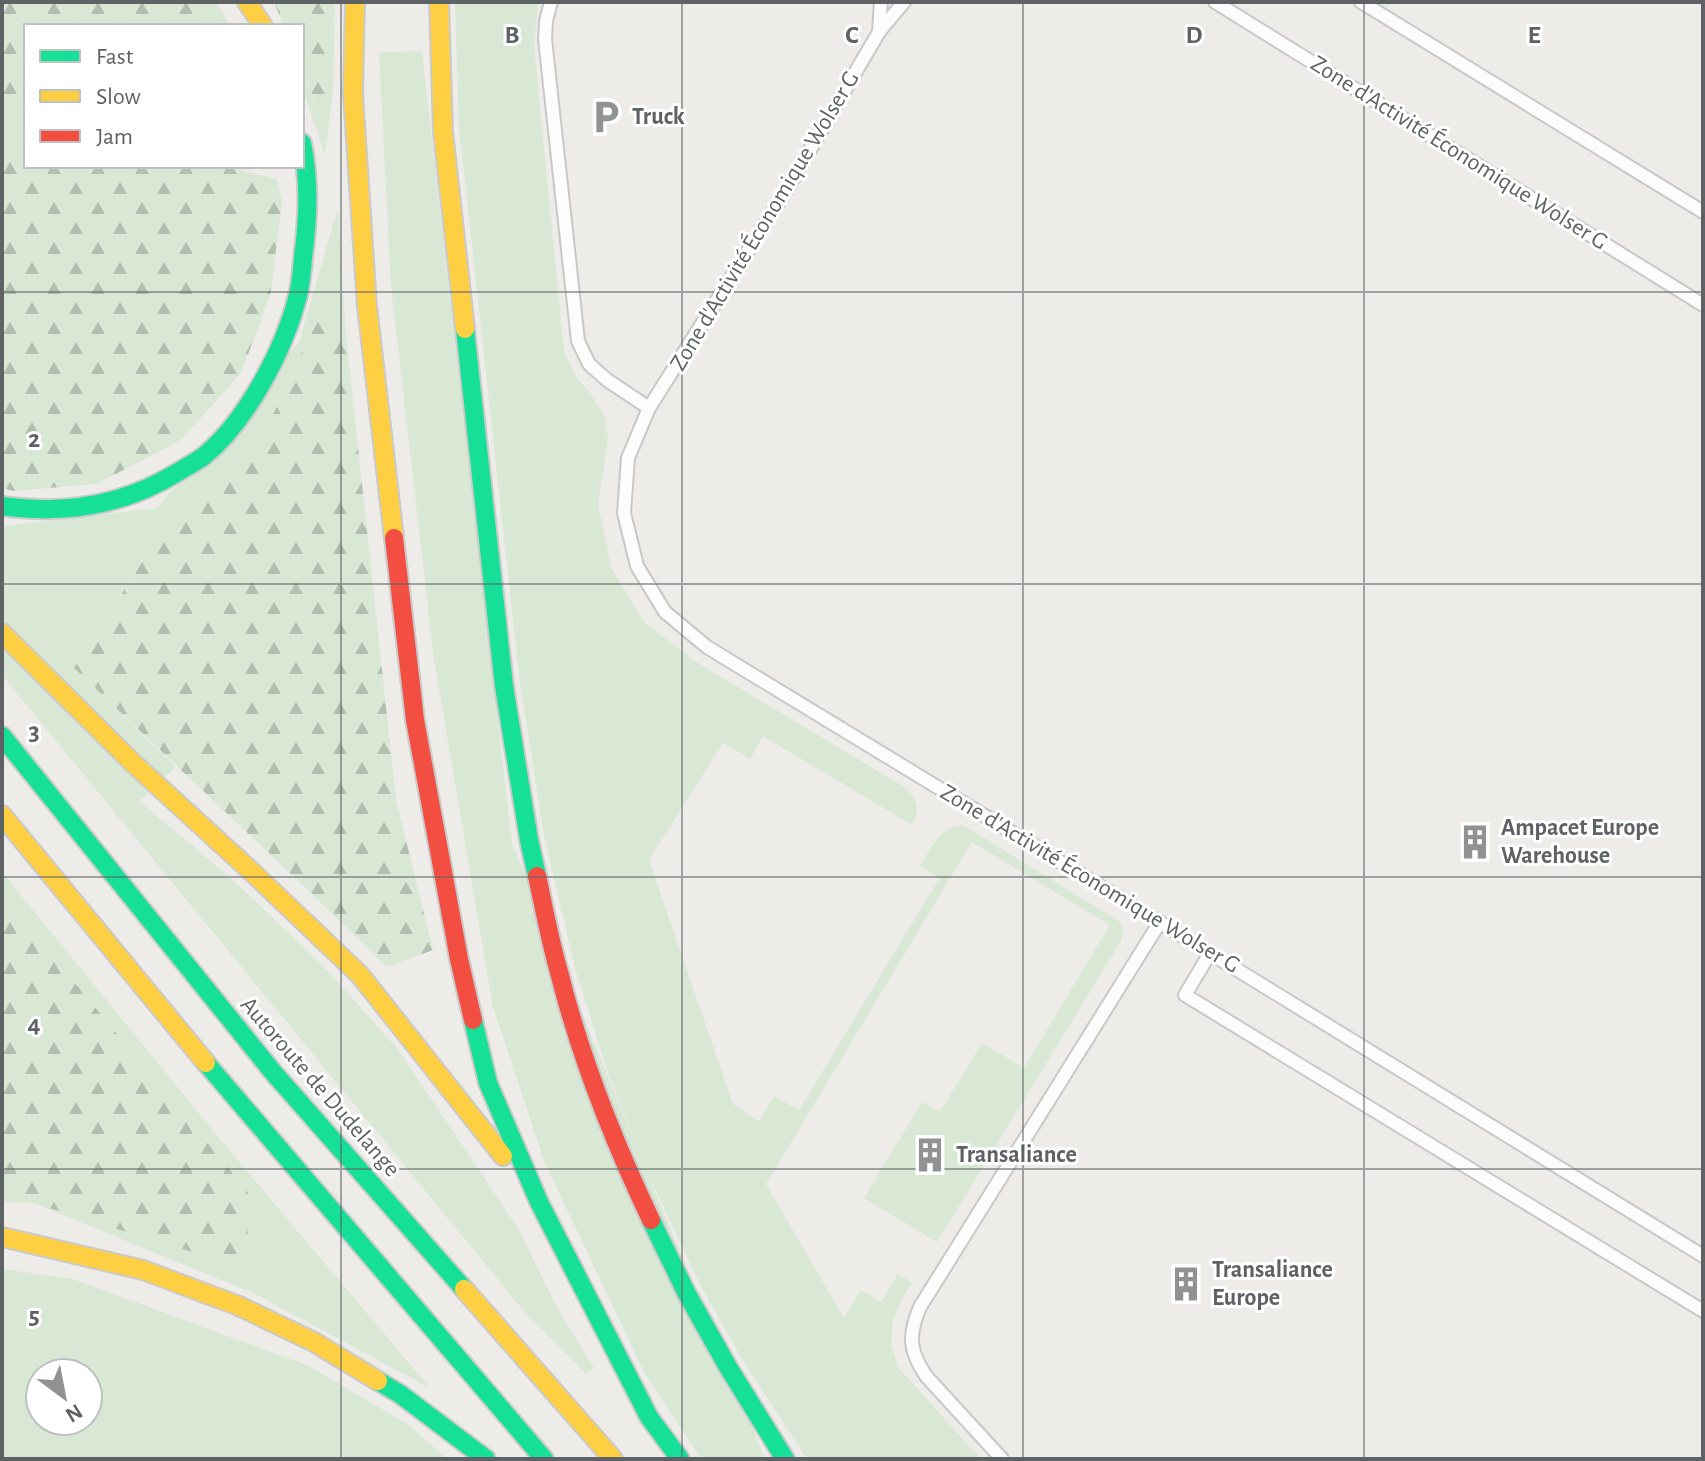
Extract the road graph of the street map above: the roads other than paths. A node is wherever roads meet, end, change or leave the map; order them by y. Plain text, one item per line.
1 (247, 2) edge
2 (355, 2) edge
3 (439, 2) edge
4 (551, 2) edge
5 (881, 2) edge
6 (904, 2) edge
7 (1215, 2) edge
8 (1361, 2) edge
9 (262, 24) edge
10 (879, 32) junction
11 (304, 150) edge
12 (1703, 212) edge
13 (1703, 305) edge
14 (649, 408) junction
15 (2, 506) edge
16 (2, 633) edge
17 (2, 736) edge
18 (2, 815) edge
19 (1160, 922) junction
20 (1210, 953) junction
21 (539, 1202) junction
22 (2, 1237) edge
23 (1703, 1256) edge
24 (1703, 1311) edge
25 (486, 1459) edge
26 (544, 1459) edge
27 (613, 1459) edge
28 (680, 1459) edge
29 (785, 1459) edge
30 (1002, 1459) edge

1 - 9 main road
2 - 21 main road
3 - 29 main road
4 - 14 lane
5 - 10 lane, Zone d'Activité Économique Wolser G
6 - 10 lane, Zone d'Activité Économique Wolser G
7 - 13 lane, Zone d'Activité Économique Wolser G
8 - 12 lane
10 - 14 lane, Zone d'Activité Économique Wolser G
11 - 15 main road
14 - 19 lane, Zone d'Activité Économique Wolser G
16 - 21 main road
17 - 27 main road, Autoroute de Dudelange
18 - 26 main road
19 - 20 lane, Zone d'Activité Économique Wolser G
19 - 30 lane
20 - 23 lane, Zone d'Activité Économique Wolser G
20 - 24 lane
21 - 28 main road
22 - 25 main road

